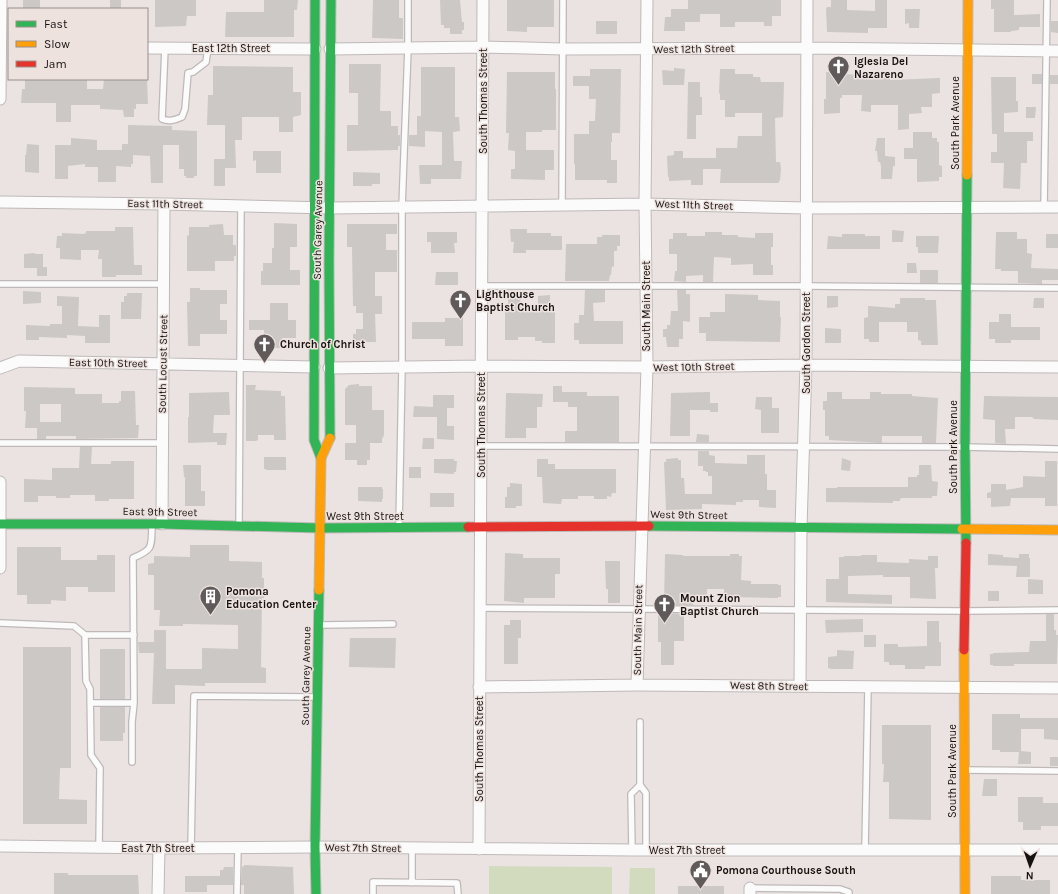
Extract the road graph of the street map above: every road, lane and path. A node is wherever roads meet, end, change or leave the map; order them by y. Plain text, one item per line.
1 (1, 0) edge
2 (315, 0) edge
3 (331, 0) edge
4 (408, 0) edge
5 (483, 0) edge
6 (563, 0) edge
7 (647, 0) edge
8 (807, 0) edge
9 (968, 0) edge
10 (1047, 0) edge
11 (3, 46) edge
12 (484, 47) junction
13 (148, 48) edge
14 (165, 48) junction
15 (208, 48) junction
16 (408, 48) junction
17 (807, 48) junction
18 (315, 49) junction
19 (330, 49) junction
20 (563, 49) junction
21 (646, 49) junction
22 (968, 49) junction
23 (1046, 51) junction
24 (1058, 51) edge
25 (0, 99) edge
26 (0, 202) edge
27 (164, 204) junction
28 (646, 204) junction
29 (562, 205) junction
30 (241, 206) junction
31 (482, 206) junction
32 (402, 207) junction
33 (967, 207) junction
34 (1044, 207) junction
35 (1058, 207) edge
36 (315, 208) junction
37 (330, 208) junction
38 (806, 208) junction
39 (0, 284) edge
40 (164, 284) junction
41 (482, 286) junction
42 (806, 286) junction
43 (646, 287) junction
44 (966, 288) junction
45 (1058, 288) edge
46 (164, 364) junction
47 (806, 365) junction
48 (240, 366) junction
49 (402, 366) junction
50 (482, 366) junction
51 (965, 366) junction
52 (314, 367) junction
53 (647, 367) junction
54 (1058, 367) edge
55 (0, 368) edge
56 (329, 368) junction
57 (0, 443) edge
58 (162, 443) junction
59 (481, 446) junction
60 (804, 446) junction
61 (644, 447) junction
62 (965, 447) junction
63 (1058, 450) edge
64 (321, 458) junction
65 (0, 482) edge
66 (0, 524) edge
67 (157, 524) junction
68 (239, 526) junction
69 (641, 526) junction
70 (399, 527) junction
71 (480, 527) junction
72 (320, 528) junction
73 (801, 528) junction
74 (966, 530) junction
75 (1058, 530) edge
76 (0, 568) edge
77 (480, 608) junction
78 (639, 609) junction
79 (800, 610) junction
80 (1058, 610) edge
81 (964, 611) junction
82 (0, 623) edge
83 (393, 624) dead end
84 (319, 625) junction
85 (85, 635) junction
86 (134, 635) junction
87 (637, 684) junction
88 (800, 686) junction
89 (479, 687) junction
90 (868, 687) junction
91 (963, 688) junction
92 (1058, 688) edge
93 (318, 697) junction
94 (90, 703) junction
95 (134, 703) junction
96 (640, 722) dead end
97 (132, 762) dead end
98 (964, 770) junction
99 (1058, 771) edge
100 (640, 785) junction
101 (0, 846) edge
102 (99, 847) junction
103 (315, 847) junction
104 (159, 848) junction
105 (191, 848) junction
106 (238, 848) junction
107 (412, 848) junction
108 (479, 849) junction
109 (632, 850) junction
110 (646, 850) junction
111 (865, 850) junction
112 (1058, 850) edge
113 (964, 851) junction
114 (412, 883) junction
115 (750, 891) edge
116 (158, 894) edge
117 (237, 894) edge
118 (316, 894) edge
119 (373, 894) edge
120 (458, 894) edge
121 (849, 894) edge
122 (965, 894) edge

1 - 11 street
2 - 18 street, South Garey Avenue
3 - 19 street, South Garey Avenue
4 - 16 lane
5 - 12 street, South Thomas Street
6 - 20 lane
7 - 21 street, South Main Street
8 - 17 street, South Gordon Street
9 - 22 street, South Park Avenue
10 - 23 lane
11 - 25 street
12 - 16 street, West 12th Street
12 - 20 street, West 12th Street
12 - 31 street, South Thomas Street
13 - 14 street, East 12th Street
14 - 15 street, East 12th Street
14 - 15 lane
15 - 18 street, East 12th Street
16 - 19 street, West 12th Street
16 - 32 lane
17 - 21 street, West 12th Street
17 - 22 street, West 12th Street
17 - 38 street, South Gordon Street
18 - 36 street, South Garey Avenue
19 - 37 street, South Garey Avenue
20 - 21 street, West 12th Street
20 - 29 lane
21 - 28 street, South Main Street
22 - 23 street, West 12th Street
22 - 33 street, South Park Avenue
23 - 24 street, West 12th Street
23 - 34 lane
26 - 27 street, East 11th Street
27 - 30 street, East 11th Street
27 - 40 street, South Locust Street
28 - 29 street, West 11th Street
28 - 38 street, West 11th Street
28 - 43 street, South Main Street
29 - 31 street, West 11th Street
30 - 36 street, East 11th Street
30 - 48 lane
31 - 32 street, West 11th Street
31 - 41 street, South Thomas Street
32 - 37 street, West 11th Street
32 - 49 lane
33 - 34 street, West 11th Street
33 - 38 street, West 11th Street
33 - 44 street, South Park Avenue
34 - 35 street, West 11th Street
36 - 37 street, East 11th Street
36 - 52 street, South Garey Avenue
37 - 56 street, South Garey Avenue
38 - 42 street, South Gordon Street
39 - 40 lane
40 - 46 street, South Locust Street
41 - 43 lane
41 - 50 street, South Thomas Street
42 - 43 lane
42 - 44 lane
42 - 47 street, South Gordon Street
43 - 53 street, South Main Street
44 - 45 lane
44 - 51 street, South Park Avenue
46 - 48 street, East 10th Street
46 - 55 street, East 10th Street
46 - 58 street, South Locust Street
47 - 51 street, West 10th Street
47 - 53 street, West 10th Street
47 - 60 street, South Gordon Street
48 - 52 street, East 10th Street
48 - 68 lane
49 - 50 street, West 10th Street
49 - 56 street, West 10th Street
49 - 70 lane
50 - 53 street, West 10th Street
50 - 59 street, South Thomas Street
51 - 54 street, West 10th Street
51 - 62 street, South Park Avenue
52 - 64 street, South Garey Avenue
53 - 61 street, South Main Street
56 - 64 street, South Garey Avenue
57 - 58 lane
58 - 67 street, South Locust Street
59 - 61 lane
59 - 71 street, South Thomas Street
60 - 61 lane
60 - 62 lane
60 - 73 street, South Gordon Street
61 - 69 street, South Main Street
62 - 63 lane
62 - 74 street, South Park Avenue
64 - 72 street, South Garey Avenue
65 - 66 street
66 - 67 street, East 9th Street
66 - 76 street
67 - 68 street, East 9th Street
67 - 86 lane
68 - 72 street, East 9th Street
69 - 71 street, West 9th Street
69 - 73 street, West 9th Street
69 - 78 street, South Main Street
70 - 71 street, West 9th Street
70 - 72 street, West 9th Street
71 - 77 street, South Thomas Street
72 - 84 street, South Garey Avenue
73 - 74 street, West 9th Street
73 - 79 street, South Gordon Street
74 - 75 street, West 9th Street
74 - 81 street, South Park Avenue
77 - 78 lane
77 - 89 street, South Thomas Street
78 - 79 lane
78 - 87 street, South Main Street
79 - 81 lane
79 - 88 street, South Gordon Street
80 - 81 lane
81 - 91 street, South Park Avenue
82 - 85 lane
83 - 84 lane
84 - 93 street, South Garey Avenue
85 - 86 lane
85 - 94 lane
86 - 95 lane
87 - 88 street, West 8th Street
87 - 89 street, West 8th Street
88 - 90 street, West 8th Street
89 - 108 street, South Thomas Street
90 - 91 street, West 8th Street
90 - 111 lane
91 - 92 street, West 8th Street
91 - 98 street, South Park Avenue
93 - 103 street, South Garey Avenue
93 - 105 lane
94 - 95 lane
94 - 102 lane
95 - 97 lane
96 - 100 lane
98 - 99 lane
98 - 113 street, South Park Avenue
100 - 109 lane
100 - 110 lane
101 - 102 street, East 7th Street
102 - 104 street, East 7th Street
103 - 106 street, East 7th Street
103 - 107 street, West 7th Street
103 - 118 street, South Garey Avenue
104 - 105 street, East 7th Street
104 - 116 street
105 - 106 street, East 7th Street
106 - 117 lane
107 - 108 street, West 7th Street
107 - 114 lane
108 - 109 street, West 7th Street
109 - 110 street, West 7th Street
110 - 111 street, West 7th Street
111 - 113 street, West 7th Street
112 - 113 street, West 7th Street
113 - 122 street, South Park Avenue
114 - 119 lane
114 - 120 lane
115 - 121 lane

